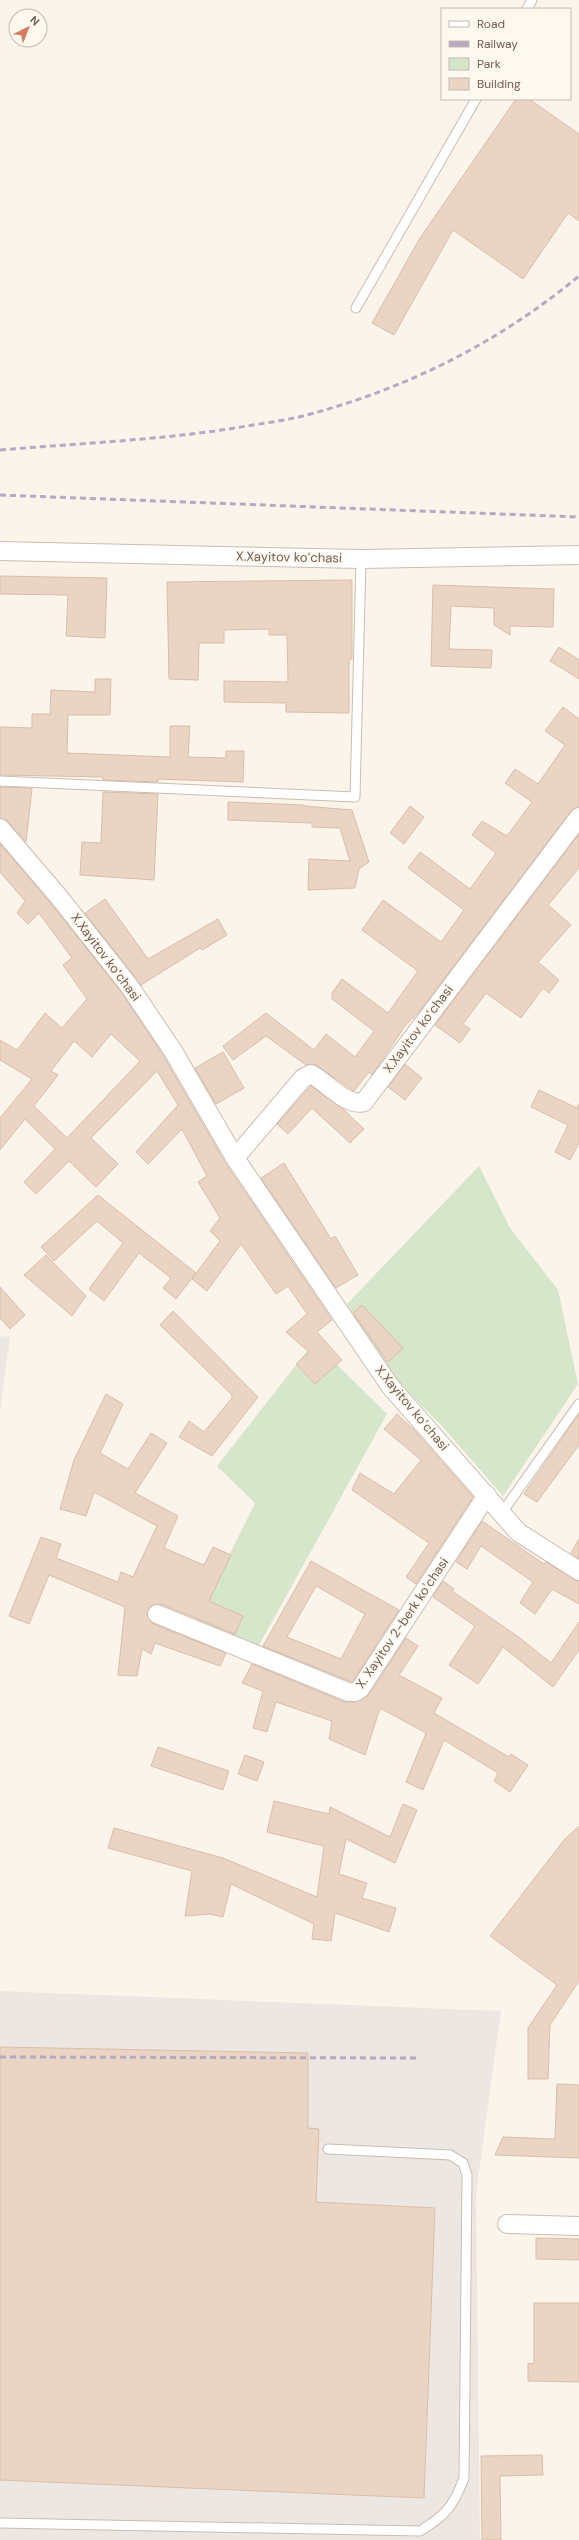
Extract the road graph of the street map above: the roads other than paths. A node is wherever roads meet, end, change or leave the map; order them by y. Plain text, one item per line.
1 (475, 100) edge
2 (356, 308) dead end
3 (0, 551) edge
4 (579, 555) edge
5 (361, 559) junction
6 (0, 781) edge
7 (579, 817) edge
8 (0, 828) edge
9 (235, 1158) junction
10 (579, 1404) edge
11 (488, 1495) junction
12 (501, 1514) junction
13 (579, 1571) edge
14 (157, 1614) dead end
15 (328, 2149) dead end
16 (507, 2224) dead end
17 (579, 2226) edge
18 (0, 2524) edge

1 - 2 lane
3 - 5 street, X.Xayitov koʻchasi
4 - 5 street, X.Xayitov koʻchasi
5 - 6 lane
7 - 9 street, X.Xayitov koʻchasi
8 - 9 street, X.Xayitov koʻchasi
9 - 11 street, X.Xayitov koʻchasi
10 - 12 lane
11 - 12 street, X.Xayitov koʻchasi
11 - 14 street, X. Xayitov 2-berk koʼchasi
12 - 13 street, X.Xayitov koʻchasi
15 - 18 lane
16 - 17 street

